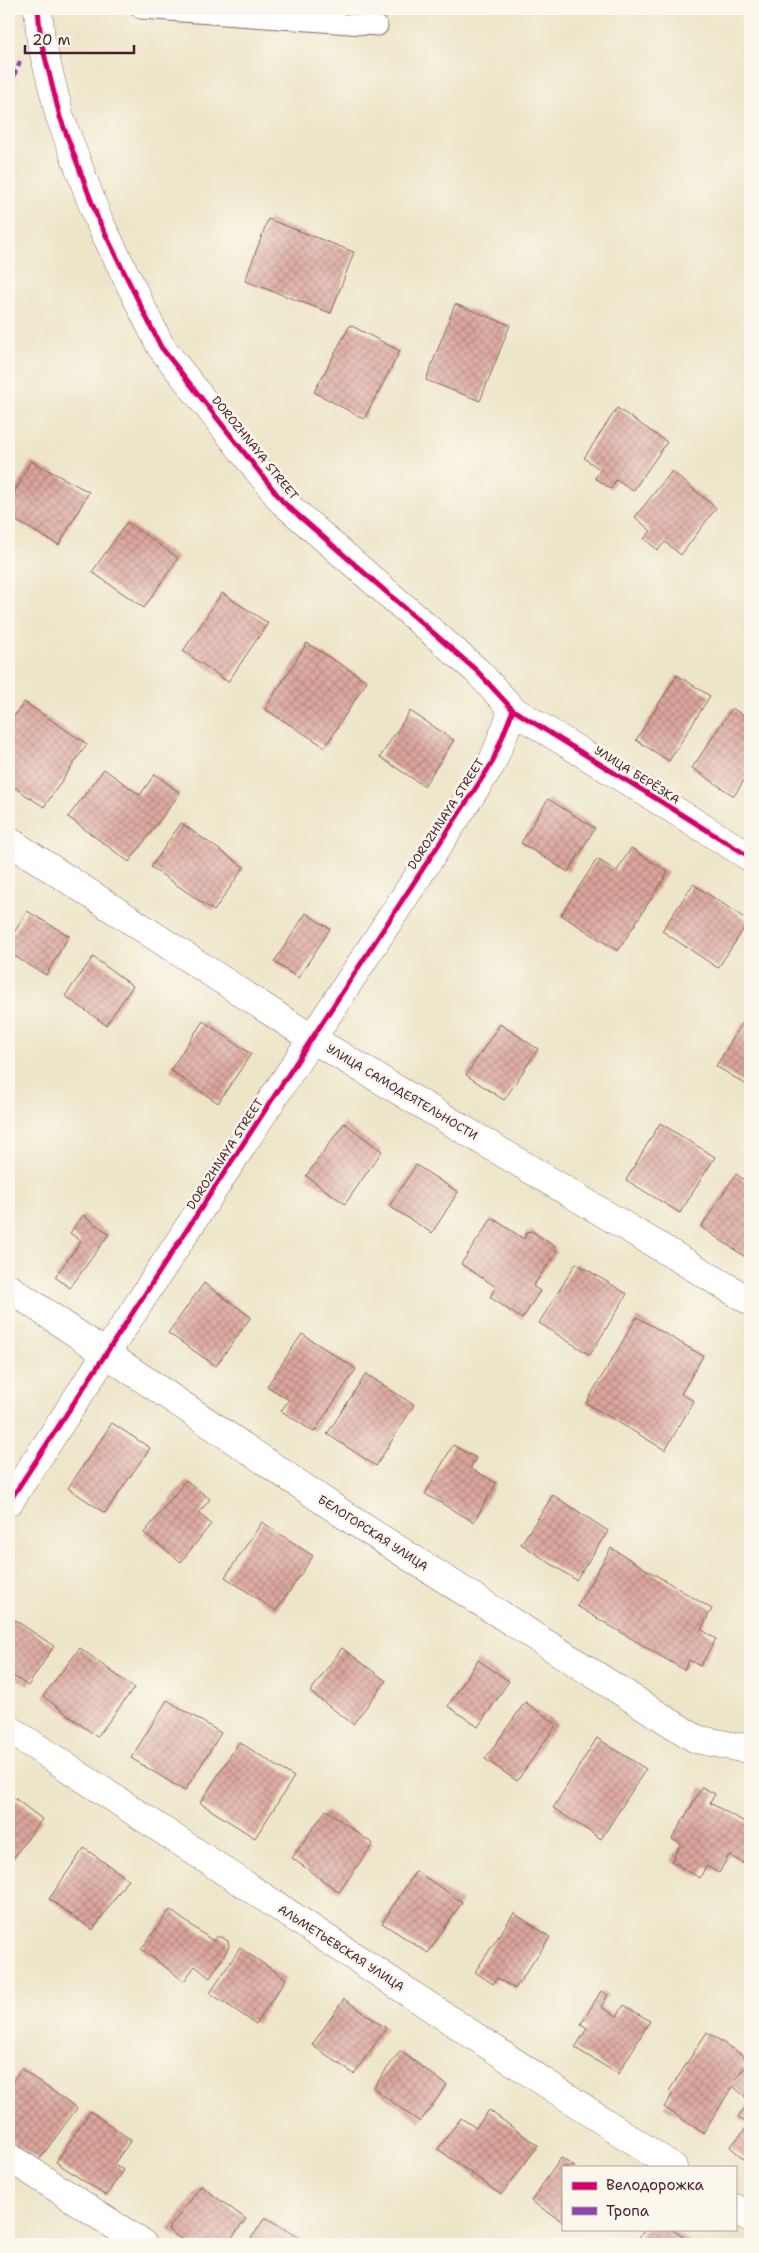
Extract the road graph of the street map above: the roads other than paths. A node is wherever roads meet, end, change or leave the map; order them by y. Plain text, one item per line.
1 (38, 9) edge
2 (141, 9) edge
3 (378, 26) dead end
4 (513, 710) junction
5 (9, 841) edge
6 (750, 857) edge
7 (311, 1038) junction
8 (9, 1288) edge
9 (750, 1301) edge
10 (108, 1353) junction
11 (9, 1502) edge
12 (9, 1729) edge
13 (750, 1746) edge
14 (9, 2157) edge
15 (671, 2166) edge
16 (736, 2209) edge
17 (750, 2218) edge
18 (143, 2244) edge

1 - 4 street, DOROZHNAYA STREET
2 - 3 lane
4 - 6 street, УЛИЦА БЕРЁЗКА
4 - 7 street, DOROZHNAYA STREET
5 - 7 street, УЛИЦА САМОДЕЯТЕЛЬНОСТИ
7 - 9 street, УЛИЦА САМОДЕЯТЕЛЬНОСТИ
7 - 10 street, DOROZHNAYA STREET
8 - 10 street, БЕЛОГОРСКАЯ УЛИЦА
10 - 11 street, DOROZHNAYA STREET
10 - 13 street, БЕЛОГОРСКАЯ УЛИЦА
12 - 15 street, АЛЬМЕТЬЕВСКАЯ УЛИЦА
14 - 18 street
16 - 17 street

